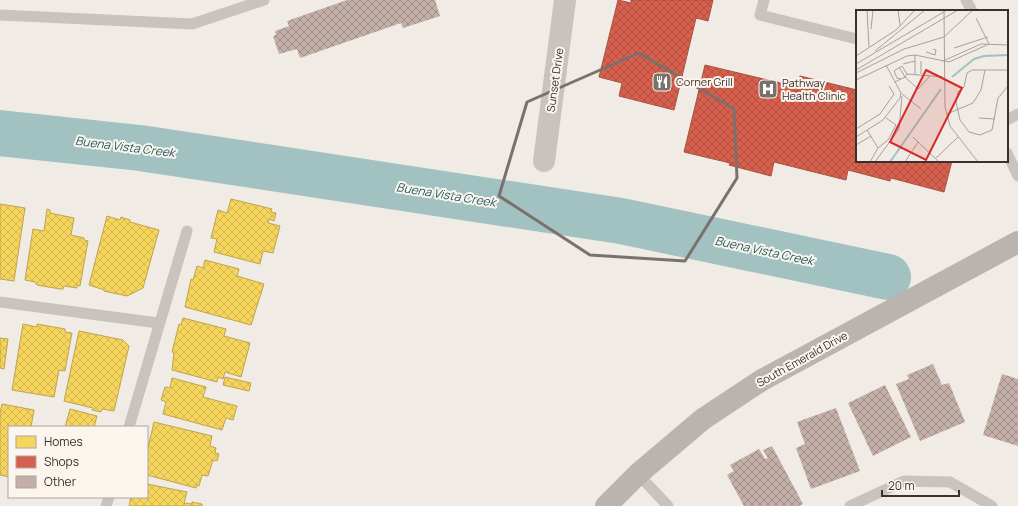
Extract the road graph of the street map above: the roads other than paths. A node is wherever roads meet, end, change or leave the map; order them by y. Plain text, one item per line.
1 (264, 0) edge
2 (565, 0) edge
3 (764, 0) edge
4 (966, 0) edge
5 (971, 10) edge
6 (0, 15) edge
7 (856, 39) edge
8 (1018, 114) edge
9 (1008, 119) edge
10 (1008, 155) edge
11 (544, 161) dead end
12 (1018, 176) edge
13 (187, 232) dead end
14 (1018, 242) edge
15 (0, 302) edge
16 (158, 323) junction
17 (129, 426) edge
18 (638, 474) junction
19 (606, 506) edge
20 (668, 506) edge
21 (850, 506) edge
22 (992, 506) edge

1 - 6 lane
2 - 11 street, Sunset Drive
3 - 7 lane
4 - 5 lane
8 - 9 lane
10 - 12 lane
13 - 16 lane
14 - 18 main road, South Emerald Drive
15 - 16 lane
16 - 17 lane
18 - 19 main road, South Emerald Drive
18 - 20 lane
21 - 22 lane

